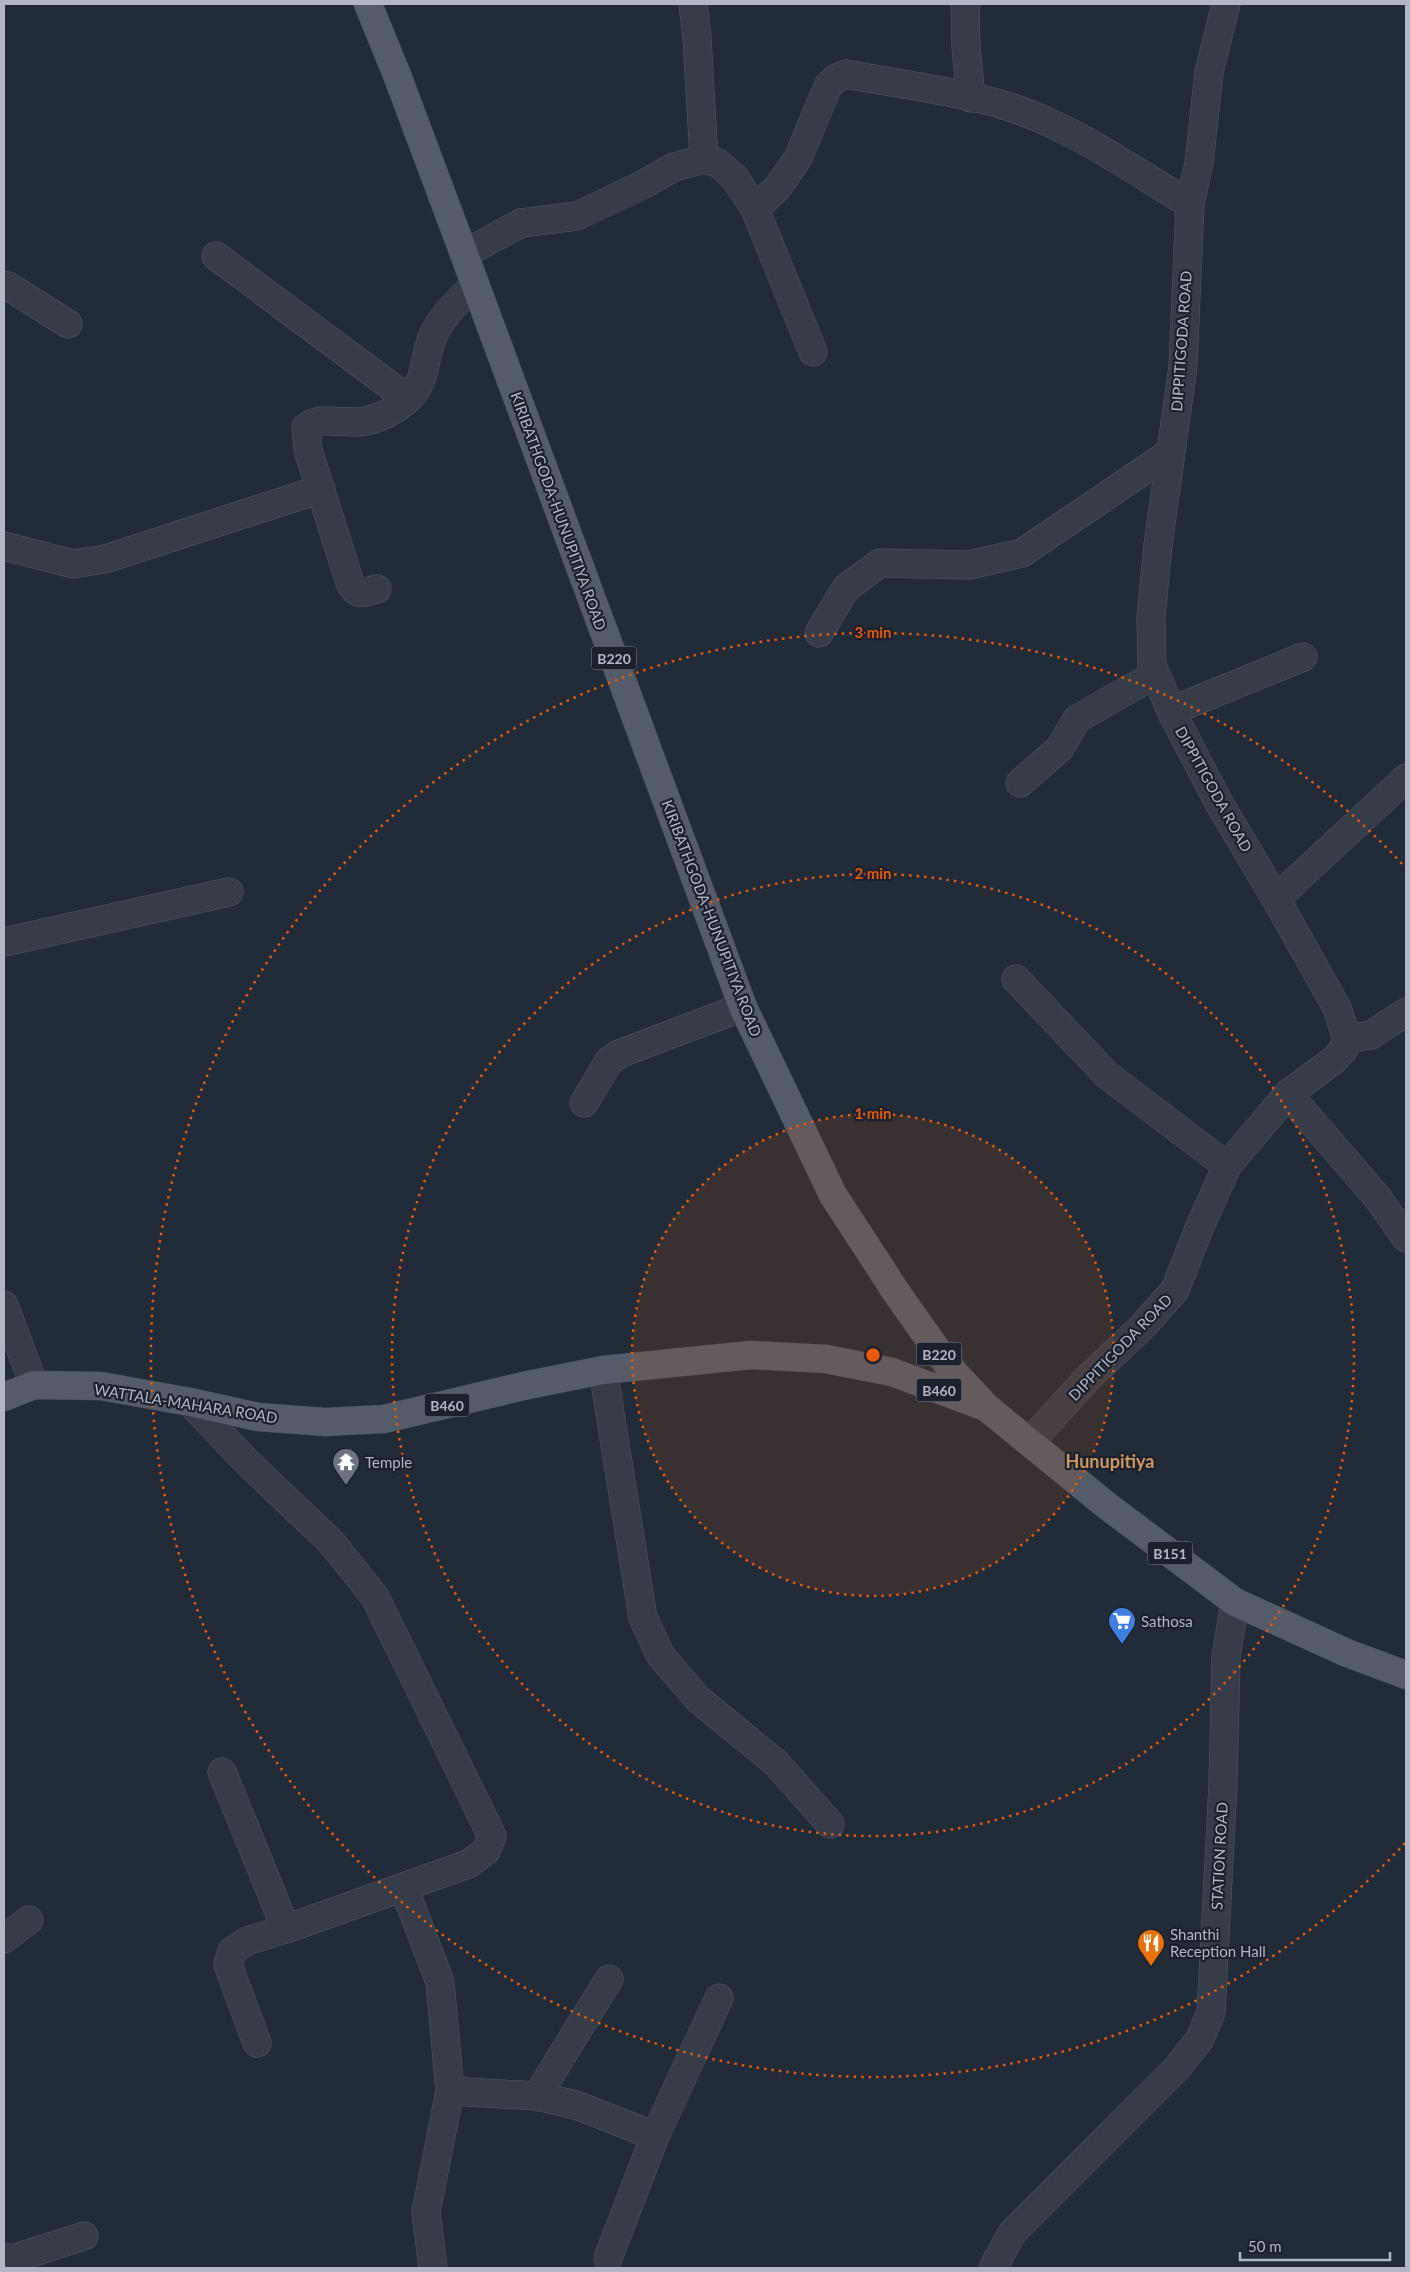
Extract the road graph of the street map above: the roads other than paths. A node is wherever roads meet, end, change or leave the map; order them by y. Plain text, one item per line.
1 (368, 4) edge
2 (693, 4) edge
3 (965, 4) edge
4 (1226, 4) edge
5 (971, 98) junction
6 (704, 159) junction
7 (1190, 204) junction
8 (755, 208) junction
9 (464, 254) junction
10 (216, 256) dead end
11 (4, 285) edge
12 (475, 285) junction
13 (68, 324) dead end
14 (813, 352) dead end
15 (408, 399) junction
16 (1172, 452) junction
17 (321, 489) junction
18 (4, 546) edge
19 (377, 589) dead end
20 (819, 633) dead end
21 (1303, 656) dead end
22 (1156, 674) junction
23 (1171, 712) junction
24 (1406, 778) edge
25 (1020, 783) dead end
26 (229, 892) dead end
27 (1276, 899) junction
28 (4, 942) edge
29 (1016, 979) dead end
30 (743, 1007) junction
31 (1406, 1012) edge
32 (1347, 1039) junction
33 (1288, 1094) junction
34 (584, 1103) dead end
35 (1227, 1166) junction
36 (1406, 1238) edge
37 (4, 1305) edge
38 (603, 1370) junction
39 (34, 1385) junction
40 (4, 1398) edge
41 (190, 1402) junction
42 (986, 1407) junction
43 (1030, 1442) junction
44 (1234, 1602) junction
45 (1406, 1675) edge
46 (222, 1772) dead end
47 (830, 1824) dead end
48 (404, 1888) junction
49 (29, 1920) dead end
50 (286, 1929) junction
51 (4, 1939) edge
52 (609, 1979) dead end
53 (719, 1998) dead end
54 (257, 2043) dead end
55 (450, 2091) junction
56 (537, 2096) junction
57 (655, 2136) junction
58 (84, 2236) dead end
59 (4, 2257) edge
60 (608, 2258) dead end
61 (433, 2268) edge
62 (993, 2268) edge

1 - 9 main road, KIRIBATHGODA-HUNUPITIYA ROAD / B220
2 - 6 street
3 - 5 street
4 - 7 street, DIPPITIGODA ROAD
5 - 7 street
5 - 8 street
6 - 8 street
6 - 9 street
7 - 16 street, DIPPITIGODA ROAD
8 - 14 street
9 - 12 main road, KIRIBATHGODA-HUNUPITIYA ROAD / B220
10 - 15 street
11 - 13 street
12 - 15 street
12 - 30 main road, KIRIBATHGODA-HUNUPITIYA ROAD / B220
15 - 17 street
16 - 20 street
16 - 22 street, DIPPITIGODA ROAD
17 - 18 street
17 - 19 street
21 - 23 street
22 - 23 street, DIPPITIGODA ROAD
22 - 25 street
23 - 27 street, DIPPITIGODA ROAD
24 - 27 street
26 - 28 street
27 - 32 street, DIPPITIGODA ROAD
29 - 35 street
30 - 34 street
30 - 42 main road, KIRIBATHGODA-HUNUPITIYA ROAD / B220
31 - 32 street
32 - 33 street, DIPPITIGODA ROAD
33 - 35 street, DIPPITIGODA ROAD
33 - 36 street
35 - 43 street, DIPPITIGODA ROAD
37 - 39 street
38 - 41 main road, WATTALA-MAHARA ROAD / B460
38 - 42 main road, WATTALA-MAHARA ROAD / B460
38 - 47 street
39 - 40 main road, WATTALA-MAHARA ROAD / B460
39 - 41 main road, WATTALA-MAHARA ROAD / B460
41 - 48 street
42 - 43 main road, KIRIBATHGODA-HUNUPITIYA ROAD / B151
43 - 44 main road, KIRIBATHGODA-HUNUPITIYA ROAD / B151
44 - 45 main road, KIRIBATHGODA-HUNUPITIYA ROAD / B151
44 - 62 street, STATION ROAD
46 - 50 street
48 - 50 street
48 - 55 street
49 - 51 street
50 - 54 street
52 - 56 street
53 - 57 street
55 - 56 street
55 - 61 street
56 - 57 street
57 - 60 street
58 - 59 street

